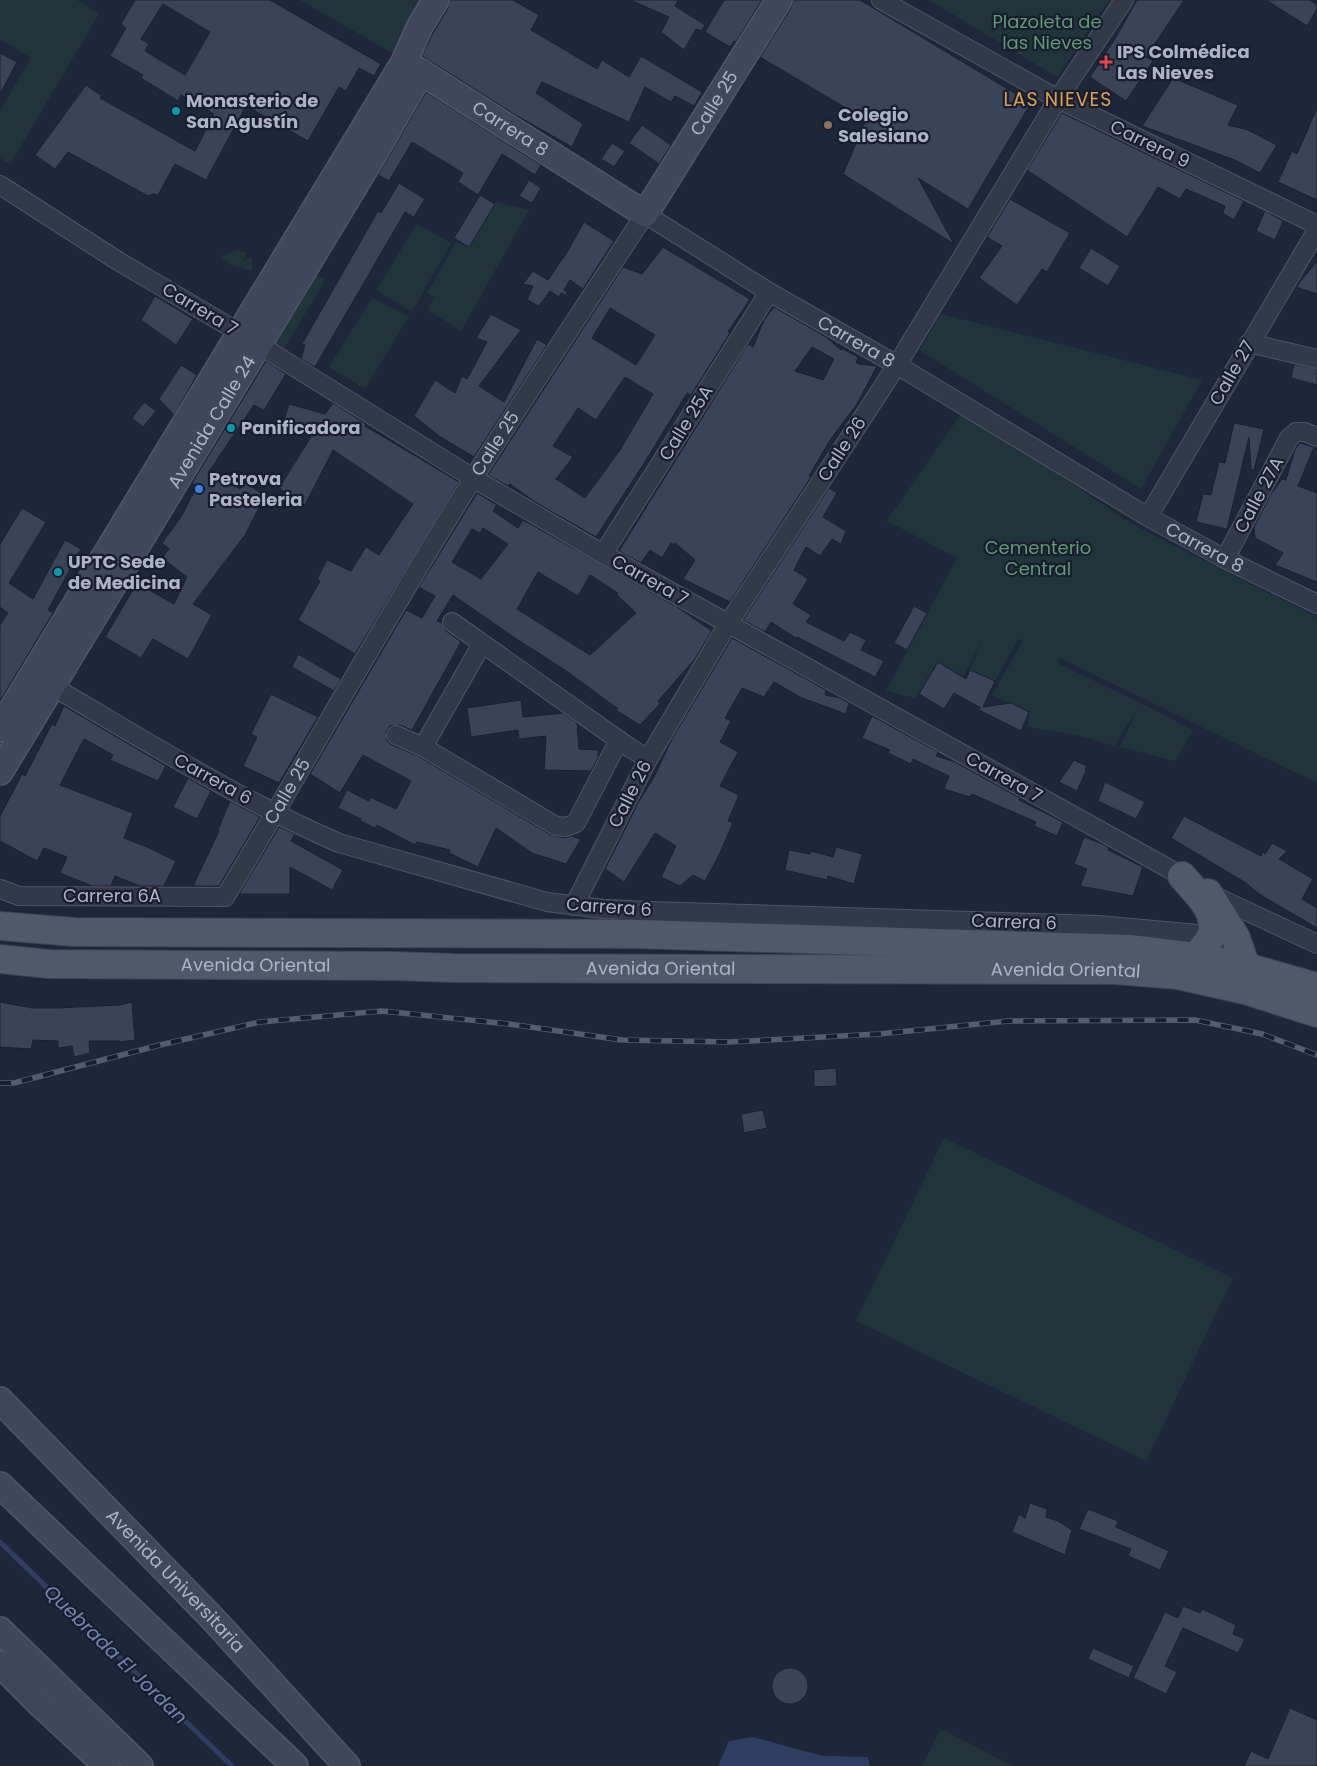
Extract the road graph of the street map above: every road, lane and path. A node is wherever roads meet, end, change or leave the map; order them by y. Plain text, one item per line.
1 (436, 0) edge
2 (780, 0) edge
3 (881, 0) edge
4 (1124, 0) edge
5 (413, 67) junction
6 (1058, 99) junction
7 (0, 185) edge
8 (645, 214) junction
9 (1317, 225) edge
10 (1317, 230) edge
11 (769, 292) junction
12 (249, 339) junction
13 (1249, 343) junction
14 (1317, 359) edge
15 (896, 366) junction
16 (1317, 437) edge
17 (473, 478) junction
18 (1148, 517) junction
19 (603, 554) junction
20 (1226, 559) junction
21 (1317, 604) edge
22 (452, 622) dead end
23 (728, 624) junction
24 (482, 644) junction
25 (42, 681) junction
26 (0, 729) edge
27 (396, 735) dead end
28 (619, 740) junction
29 (423, 747) junction
30 (648, 759) junction
31 (0, 772) edge
32 (275, 814) junction
33 (1182, 876) junction
34 (0, 889) edge
35 (1208, 894) junction
36 (225, 897) joint
37 (574, 906) junction
38 (0, 926) edge
39 (1214, 944) junction
40 (1317, 944) edge
41 (0, 959) edge
42 (1246, 978) junction
43 (1317, 987) edge
44 (1317, 1013) edge
45 (0, 1400) edge
46 (0, 1485) edge
47 (0, 1630) edge
48 (0, 1664) edge
49 (107, 1766) edge
50 (140, 1766) edge
51 (296, 1766) edge
52 (347, 1766) edge

1 - 5 main road, Avenida Calle 24
2 - 8 main road, Calle 25
3 - 6 street, Carrera 9
4 - 6 street, Calle 26
5 - 8 main road, Carrera 8
5 - 12 main road, Avenida Calle 24
6 - 9 street, Carrera 9
6 - 15 street, Calle 26
7 - 12 street, Carrera 7
8 - 11 street, Carrera 8
8 - 17 street, Calle 25
10 - 13 street, Calle 27
11 - 15 street, Carrera 8
11 - 19 street, Calle 25A
12 - 17 street, Carrera 7
12 - 25 main road, Avenida Calle 24
13 - 14 street
13 - 18 street, Calle 27
15 - 18 street, Carrera 8
15 - 23 street, Calle 26
16 - 20 street, Calle 27A
17 - 19 street, Carrera 7
17 - 32 street, Calle 25
18 - 20 street, Carrera 8
19 - 23 street, Carrera 7
20 - 21 street, Carrera 8
22 - 24 street
23 - 30 street, Calle 26
23 - 33 street, Carrera 7
24 - 28 street
24 - 29 street
25 - 26 main road, Avenida Calle 24
25 - 31 main road, Avenida Calle 24
25 - 32 street, Carrera 6
27 - 29 street
28 - 29 street
28 - 30 street
30 - 37 street, Calle 26
32 - 36 street, Calle 25
32 - 37 street, Carrera 6
33 - 35 street, Carrera 7
33 - 39 main road
34 - 36 street, Carrera 6A
35 - 39 main road
35 - 40 street, Carrera 7
37 - 39 street, Carrera 6
38 - 39 main road, Avenida Oriental
39 - 42 main road, Avenida Oriental
39 - 42 main road
41 - 42 main road, Avenida Oriental
42 - 43 main road, Avenida Oriental
42 - 44 main road, Avenida Oriental
45 - 52 main road, Avenida Universitaria
46 - 51 main road
47 - 50 main road
48 - 49 main road

